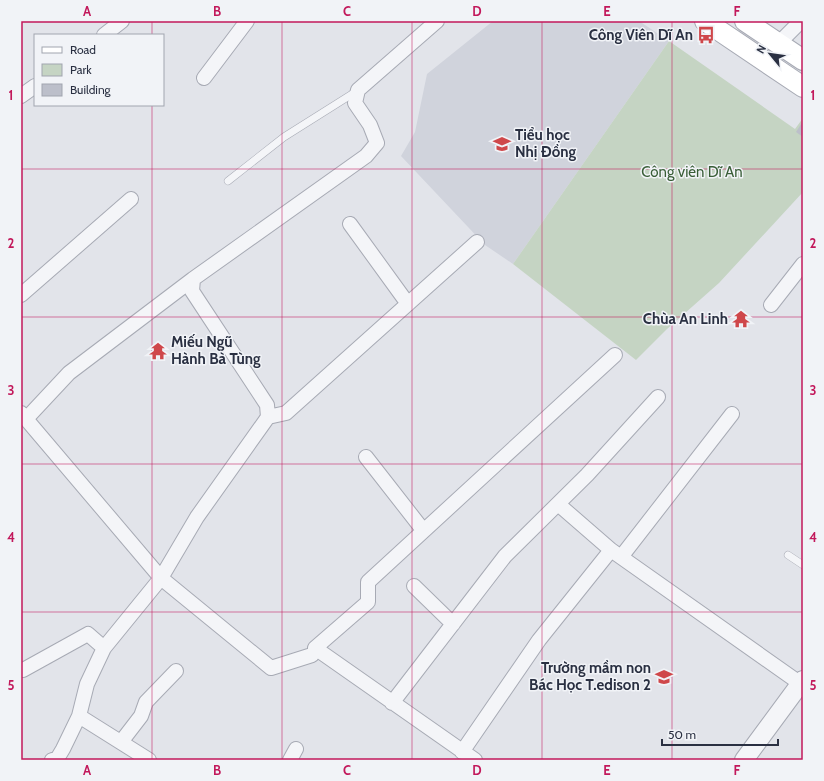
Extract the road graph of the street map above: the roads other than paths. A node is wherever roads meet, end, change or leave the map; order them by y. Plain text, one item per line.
1 (122, 21) edge
2 (247, 21) edge
3 (437, 21) edge
4 (705, 21) edge
5 (745, 21) edge
6 (801, 21) edge
7 (105, 34) edge
8 (778, 44) junction
9 (803, 60) edge
10 (204, 78) dead end
11 (34, 87) edge
12 (803, 87) edge
13 (358, 90) junction
14 (21, 96) edge
15 (228, 181) dead end
16 (131, 199) dead end
17 (350, 224) dead end
18 (476, 242) dead end
19 (803, 264) edge
20 (193, 279) junction
21 (21, 295) edge
22 (408, 304) junction
23 (771, 305) dead end
24 (615, 355) dead end
25 (658, 397) dead end
26 (732, 414) dead end
27 (24, 416) edge
28 (268, 417) junction
29 (366, 457) dead end
30 (558, 504) junction
31 (423, 530) junction
32 (616, 553) junction
33 (788, 555) dead end
34 (803, 565) edge
35 (161, 578) junction
36 (414, 586) dead end
37 (454, 624) junction
38 (104, 648) junction
39 (312, 655) dead end
40 (23, 670) dead end
41 (176, 671) dead end
42 (802, 682) edge
43 (392, 703) junction
44 (79, 716) junction
45 (121, 742) junction
46 (462, 752) junction
47 (56, 760) edge
48 (149, 760) edge
49 (475, 760) edge
50 (744, 760) edge

1 - 7 street
2 - 10 street
3 - 13 street
4 - 12 main road
5 - 8 main road
6 - 8 street
8 - 9 main road
11 - 14 street
13 - 15 lane
13 - 20 street
16 - 21 street
17 - 22 street
18 - 22 street
19 - 23 street
20 - 27 street
20 - 28 street
22 - 28 street
24 - 31 street
25 - 30 street
26 - 32 street
27 - 35 street
28 - 35 street
29 - 31 street
30 - 32 street
30 - 37 street
31 - 43 street
32 - 42 street
32 - 46 street
33 - 34 lane
35 - 38 street
35 - 39 street
36 - 37 street
37 - 43 street
38 - 40 street
38 - 44 street
41 - 45 street
42 - 50 street
43 - 46 street
44 - 45 street
44 - 47 street
45 - 48 street
46 - 49 street

